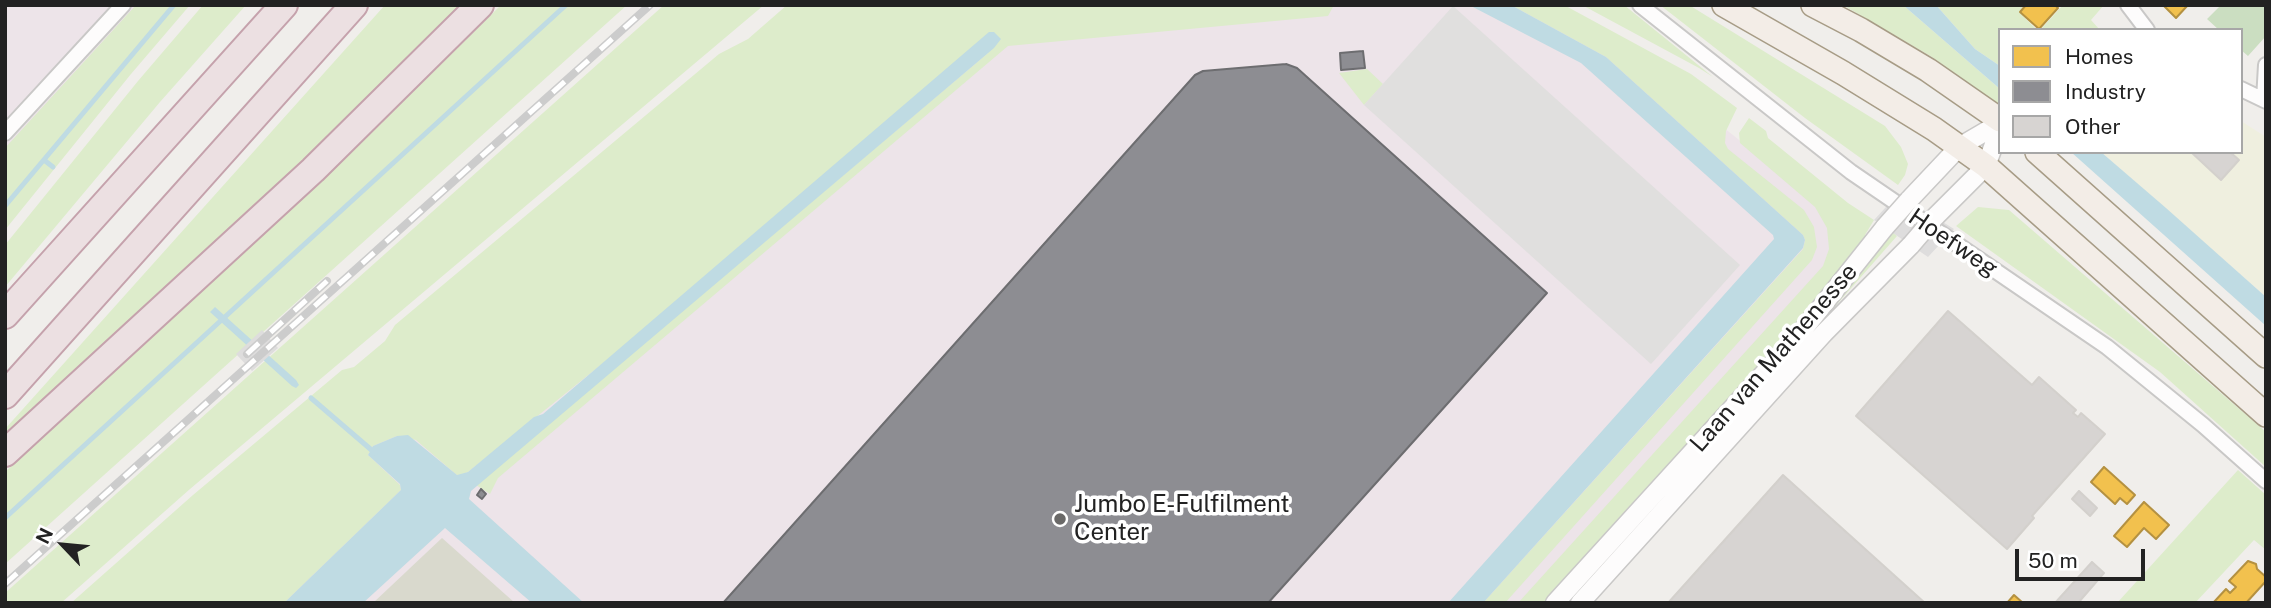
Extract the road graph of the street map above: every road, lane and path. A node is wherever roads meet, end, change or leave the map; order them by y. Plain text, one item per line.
1 (123, 5) edge
2 (284, 5) edge
3 (354, 5) edge
4 (480, 5) edge
5 (1640, 5) edge
6 (1724, 5) edge
7 (1813, 5) edge
8 (2128, 5) edge
9 (2145, 28) edge
10 (2266, 65) edge
11 (2243, 90) edge
12 (2265, 101) edge
13 (1998, 122) edge
14 (1998, 125) edge
15 (1998, 130) edge
16 (5, 133) edge
17 (1959, 147) junction
18 (2039, 154) edge
19 (1986, 166) junction
20 (5, 315) edge
21 (2266, 356) edge
22 (5, 395) edge
23 (2266, 415) edge
24 (5, 453) edge
25 (2266, 481) edge
26 (1555, 603) edge
27 (1580, 603) edge

1 - 16 street
2 - 20 highway
3 - 22 highway
4 - 24 highway
5 - 25 street, Hoefweg
6 - 17 main road
7 - 13 main road
8 - 9 street
10 - 12 street
11 - 12 street
14 - 17 street, Laan van Mathenesse
15 - 19 street, Laan van Mathenesse
17 - 19 main road
17 - 26 street, Laan van Mathenesse, bridge
18 - 21 main road
19 - 23 main road
19 - 27 street, Laan van Mathenesse, bridge

